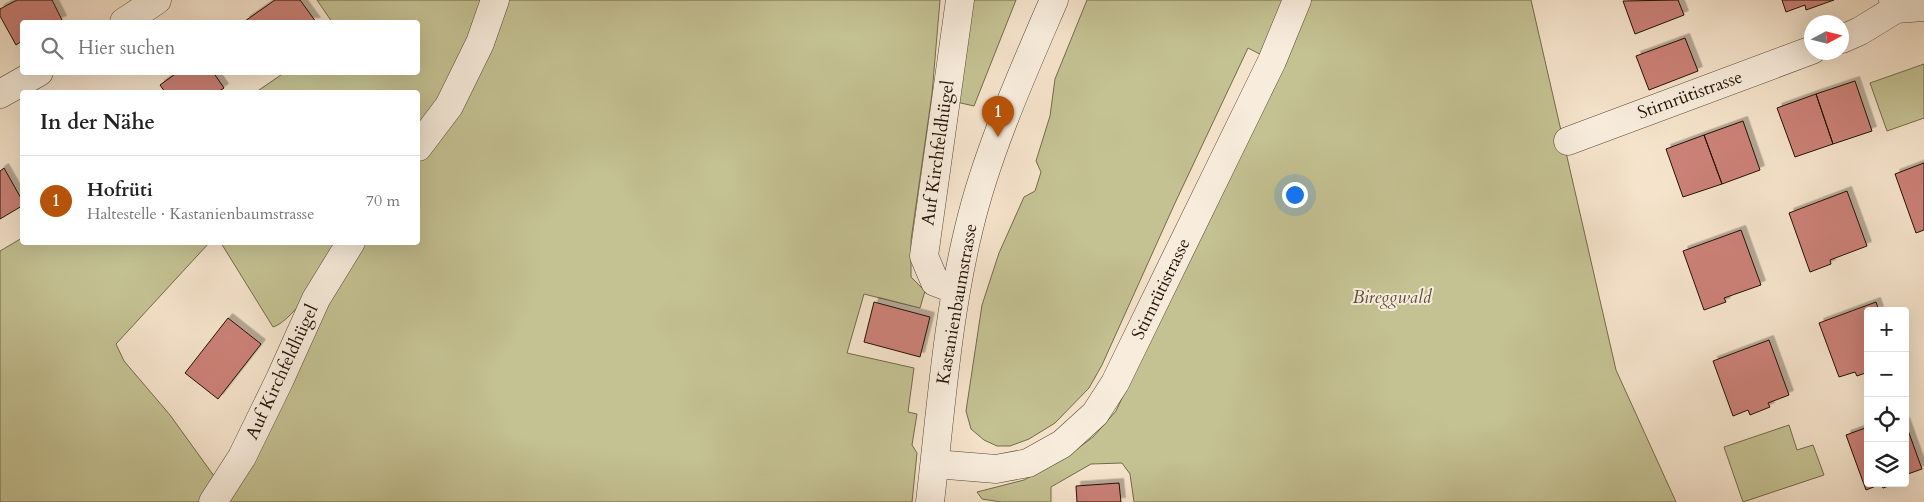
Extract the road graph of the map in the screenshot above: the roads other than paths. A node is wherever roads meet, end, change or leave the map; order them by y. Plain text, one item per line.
1 (157, 0) edge
2 (495, 0) edge
3 (960, 0) edge
4 (1054, 0) edge
5 (1297, 0) edge
6 (1895, 4) edge
7 (1924, 7) edge
8 (127, 20) edge
9 (1849, 35) edge
10 (1804, 53) edge
11 (34, 75) edge
12 (0, 94) edge
13 (1568, 141) dead end
14 (420, 143) edge
15 (348, 245) edge
16 (956, 290) junction
17 (935, 464) junction
18 (212, 502) edge
19 (930, 502) edge

1 - 8 street
2 - 14 street
3 - 16 street, Auf Kirchfeldhügel
4 - 16 street, Kastanienbaumstrasse
5 - 17 street, Stirnrütistrasse
6 - 7 street
6 - 9 street
10 - 13 street, Stirnrütistrasse
11 - 12 street
15 - 18 street, Auf Kirchfeldhügel
16 - 17 street, Kastanienbaumstrasse
17 - 19 street, Kastanienbaumstrasse

